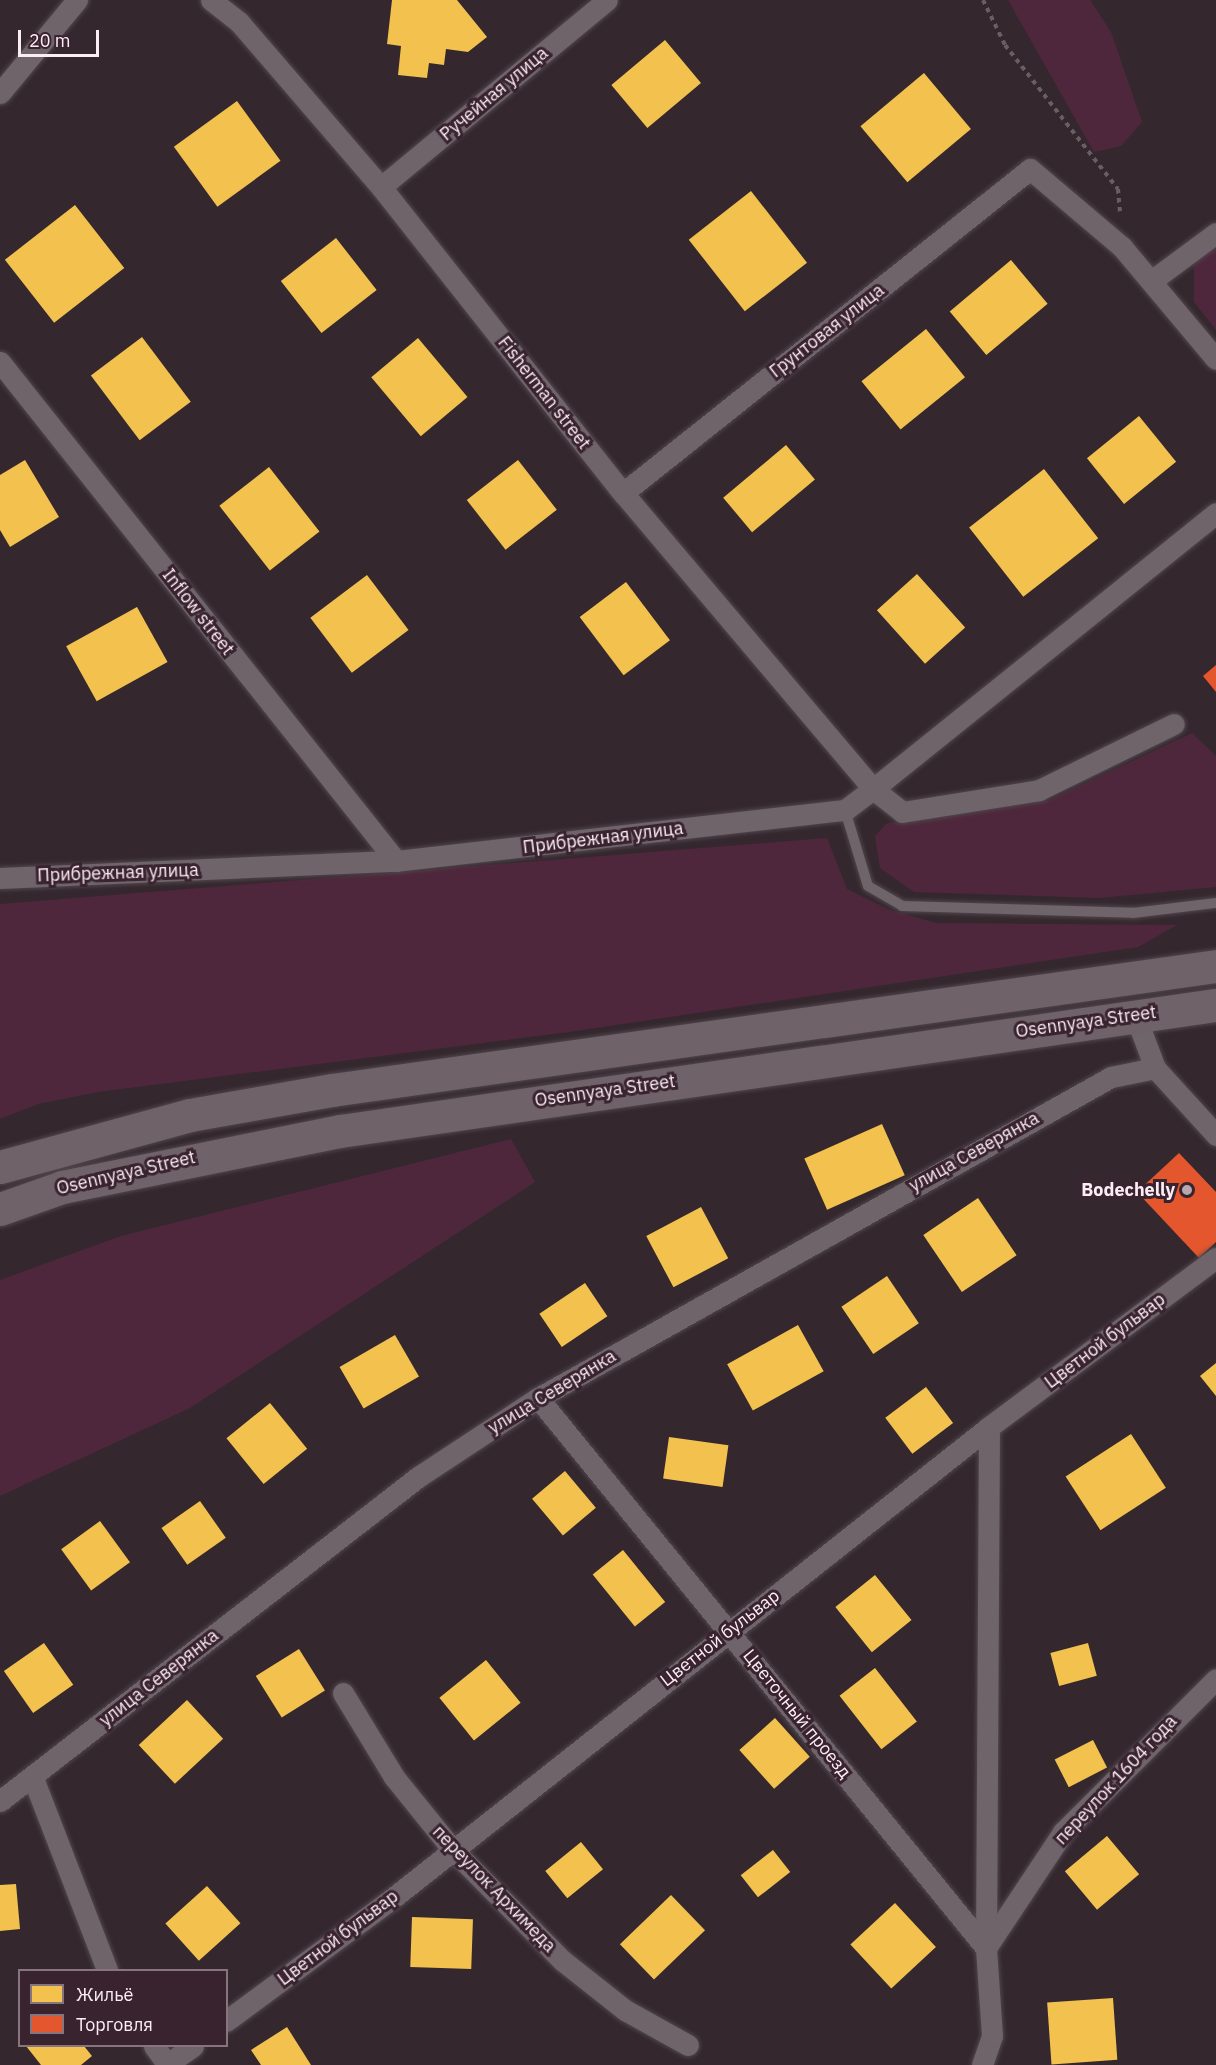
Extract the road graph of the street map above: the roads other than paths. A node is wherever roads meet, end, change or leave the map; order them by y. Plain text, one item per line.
1 (77, 0) edge
2 (211, 0) edge
3 (607, 0) edge
4 (0, 93) edge
5 (381, 187) junction
6 (1216, 233) edge
7 (1154, 279) junction
8 (1216, 359) edge
9 (0, 362) edge
10 (623, 493) junction
11 (1216, 513) edge
12 (1174, 724) dead end
13 (873, 789) junction
14 (845, 810) junction
15 (396, 861) junction
16 (0, 878) edge
17 (1216, 903) edge
18 (1216, 966) edge
19 (1216, 1005) edge
20 (1135, 1015) junction
21 (1155, 1068) junction
22 (1216, 1135) edge
23 (0, 1167) edge
24 (0, 1209) edge
25 (1216, 1258) edge
26 (538, 1398) junction
27 (989, 1427) junction
28 (729, 1630) junction
29 (1216, 1679) edge
30 (343, 1692) dead end
31 (33, 1778) junction
32 (0, 1801) edge
33 (453, 1850) junction
34 (986, 1948) junction
35 (106, 1969) edge
36 (228, 2019) edge
37 (688, 2045) dead end
38 (155, 2047) edge
39 (192, 2047) edge
40 (167, 2065) edge
41 (982, 2065) edge

1 - 4 street
2 - 5 street, Fisherman street
3 - 5 street, Ручейная улица
5 - 10 street, Fisherman street
6 - 7 street
7 - 8 street
7 - 10 street, Грунтовая улица
9 - 15 street, Inflow street
10 - 13 street, Fisherman street
11 - 13 street
12 - 13 street
13 - 14 street
14 - 15 street, Прибрежная улица
14 - 17 lane
15 - 16 street, Прибрежная улица
18 - 23 main road, Osennyaya Street
19 - 20 main road, Osennyaya Street
20 - 21 street
20 - 24 main road, Osennyaya Street
21 - 22 street
21 - 26 street, улица Северянка
25 - 27 street, Цветной бульвар
26 - 28 street, Цветочный проезд
26 - 31 street, улица Северянка
27 - 28 street, Цветной бульвар
27 - 34 street
28 - 33 street, Цветной бульвар
28 - 34 street, Цветочный проезд
29 - 34 street, переулок 1604 года
30 - 33 street, переулок Архимеда
31 - 32 street, улица Северянка
31 - 35 street
33 - 36 street, Цветной бульвар
33 - 37 street, переулок Архимеда
34 - 41 street
38 - 40 street
39 - 40 street

